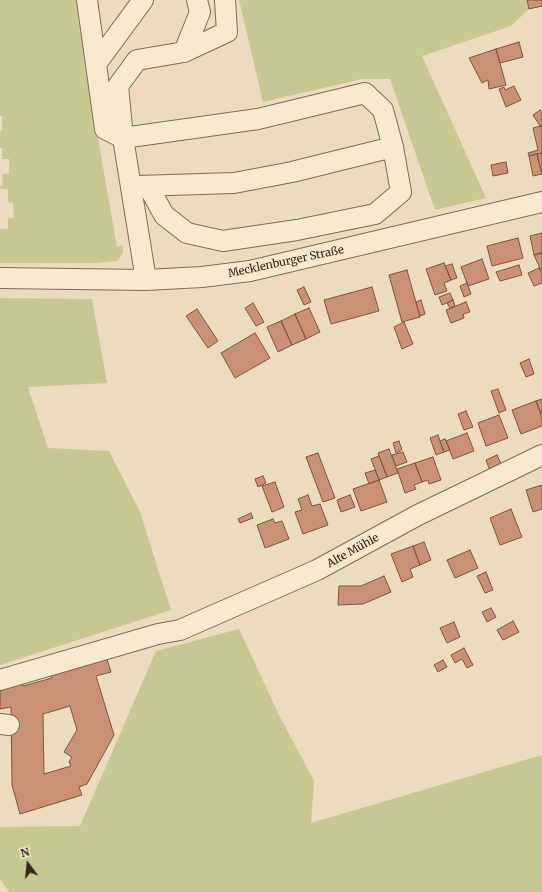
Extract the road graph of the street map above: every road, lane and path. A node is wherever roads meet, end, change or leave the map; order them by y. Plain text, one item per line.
1 (87, 0) edge
2 (143, 0) edge
3 (197, 0) edge
4 (211, 0) edge
5 (225, 0) edge
6 (206, 42) junction
7 (184, 52) junction
8 (96, 64) junction
9 (123, 138) junction
10 (393, 147) junction
11 (140, 186) junction
12 (542, 202) edge
13 (0, 278) edge
14 (146, 280) junction
15 (542, 456) edge
16 (0, 680) edge

1 - 8 street
2 - 8 street
3 - 7 street
4 - 6 street
5 - 6 street
6 - 7 street
7 - 9 street
8 - 9 street
9 - 10 street
9 - 11 street
10 - 11 street
10 - 11 street
11 - 14 street
12 - 14 street, Mecklenburger Straße
13 - 14 street, Mecklenburger Straße
15 - 16 street, Alte Mühle

